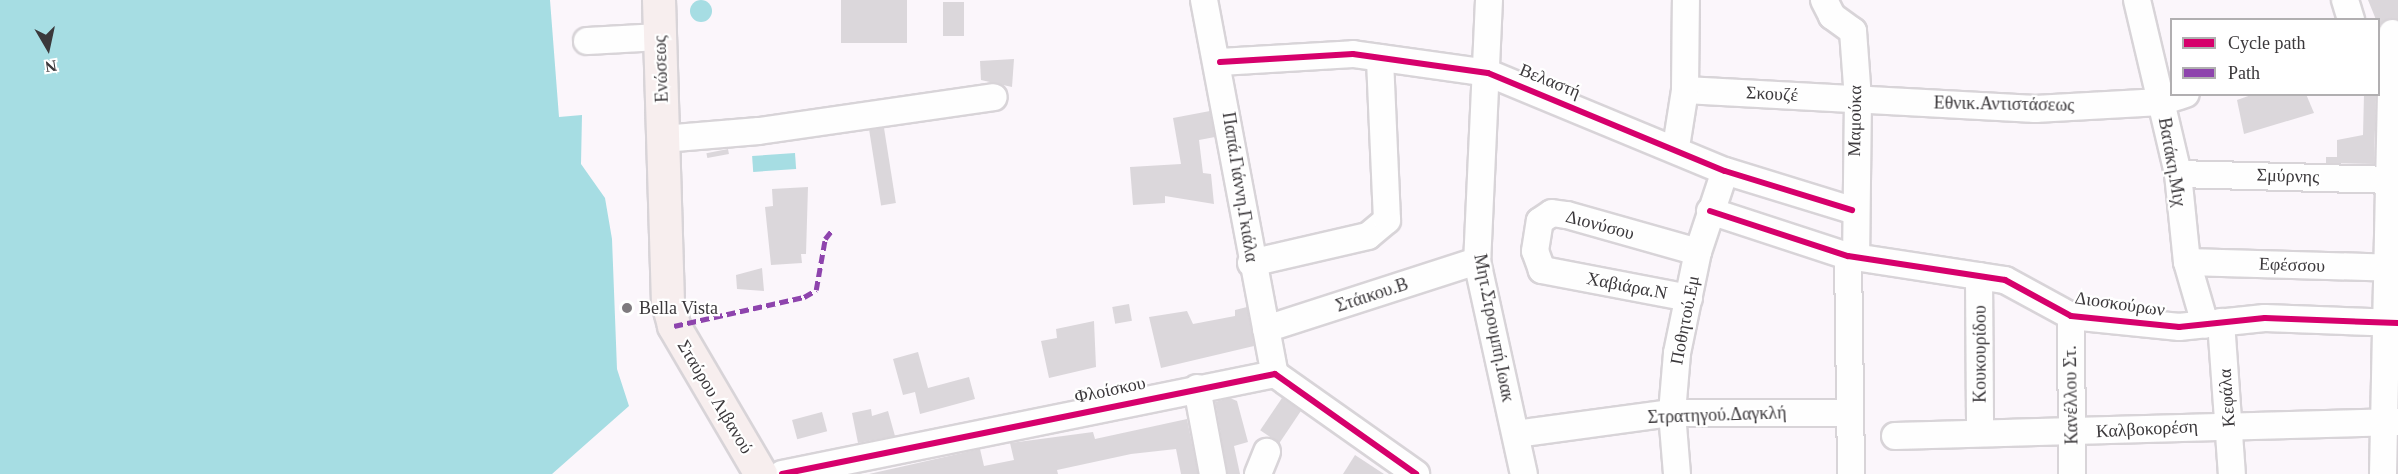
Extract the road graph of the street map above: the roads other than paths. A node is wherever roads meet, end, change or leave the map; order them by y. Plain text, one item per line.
1 (659, 0) edge
2 (1204, 0) edge
3 (1489, 0) edge
4 (1686, 0) edge
5 (1824, 0) edge
6 (2137, 0) edge
7 (2345, 0) edge
8 (2350, 18) edge
9 (2390, 33) edge
10 (660, 37) junction
11 (587, 41) dead end
12 (1380, 58) junction
13 (1220, 62) junction
14 (1488, 73) junction
15 (1685, 90) junction
16 (2180, 96) edge
17 (994, 97) dead end
18 (1858, 99) junction
19 (2161, 102) junction
20 (663, 139) junction
21 (1676, 147) junction
22 (1725, 171) junction
23 (2178, 174) junction
24 (2393, 180) edge
25 (1852, 210) junction
26 (1710, 211) junction
27 (1698, 252) junction
28 (1852, 255) junction
29 (1477, 261) junction
30 (2187, 262) junction
31 (1251, 263) junction
32 (2392, 267) edge
33 (1564, 273) joint
34 (1979, 276) junction
35 (1689, 298) junction
36 (2071, 316) junction
37 (2213, 323) junction
38 (2390, 323) edge
39 (1266, 329) junction
40 (1275, 374) junction
41 (1197, 388) junction
42 (1672, 413) junction
43 (1847, 413) junction
44 (2390, 422) edge
45 (2228, 424) junction
46 (1980, 433) junction
47 (2072, 433) junction
48 (1516, 434) junction
49 (1895, 436) dead end
50 (761, 474) edge
51 (782, 474) edge
52 (1213, 474) edge
53 (1416, 474) edge
54 (1524, 474) edge
55 (1677, 474) edge
56 (1851, 474) edge
57 (2072, 474) edge
58 (2232, 474) edge
59 (2383, 474) edge

1 - 10 main road, Ενώσεως
2 - 13 street, Παπά.Γιάννη.Γκιάλα
3 - 14 street, Μητ.Στρουμπή.Ιωακ
4 - 15 street
5 - 18 street, Μαμούκα
6 - 19 street, Βατάκη.Μιχ
7 - 8 street
9 - 24 street
10 - 11 street
10 - 20 main road, Ενώσεως
12 - 13 street, Βελαστή
12 - 14 street, Βελαστή
12 - 31 street
13 - 31 street, Παπά.Γιάννη.Γκιάλα
14 - 21 street, Βελαστή
14 - 29 street, Μητ.Στρουμπή.Ιωακ
15 - 18 street, Σκουζέ
15 - 21 street
16 - 19 street, Εθνικ.Αντιστάσεως
17 - 20 street
18 - 19 street, Εθνικ.Αντιστάσεως
18 - 25 street, Μαμούκα
19 - 23 street, Βατάκη.Μιχ
20 - 50 main road, Σταύρου Λιβανού
21 - 22 street, Βελαστή
22 - 25 street, Βελαστή
22 - 26 street, Ποθητού.Εμ
23 - 24 street, Σμύρνης
23 - 30 street, Βατάκη.Μιχ
24 - 32 street
25 - 28 street, Μαμούκα
26 - 27 street, Ποθητού.Εμ
26 - 28 street, Διοσκούρων
27 - 33 street, Διονύσου
27 - 35 street, Ποθητού.Εμ
28 - 34 street, Διοσκούρων
28 - 43 street, Μαμούκα
29 - 39 street, Στάικου.Β
29 - 48 street, Μητ.Στρουμπή.Ιωακ
30 - 32 street, Εφέσσου
30 - 37 street, Βατάκη.Μιχ
31 - 39 street, Παπά.Γιάννη.Γκιάλα
32 - 38 street
33 - 35 street, Χαβιάρα.Ν
34 - 36 street, Διοσκούρων
34 - 46 street, Κουκουρίδου
35 - 42 street, Ποθητού.Εμ
36 - 37 street, Διοσκούρων
36 - 47 street, Κανέλλου Στ.
37 - 38 street, Διοσκούρων
37 - 45 street, Κεφάλα
38 - 44 street
39 - 40 street, Παπά.Γιάννη.Γκιάλα
40 - 41 street, Φλοίσκου
40 - 53 street
41 - 51 street, Φλοίσκου
41 - 52 street
42 - 43 street, Στρατηγού.Δαγκλή
42 - 48 street, Στρατηγού.Δαγκλή
42 - 55 street, Ποθητού.Εμ
43 - 56 street, Μαμούκα
44 - 45 street, Καλβοκορέση
44 - 59 street
45 - 47 street, Καλβοκορέση
45 - 58 street, Κεφάλα
46 - 47 street, Καλβοκορέση
46 - 49 street, Καλβοκορέση
47 - 57 street, Κανέλλου Στ.
48 - 54 street, Μητ.Στρουμπή.Ιωακ

